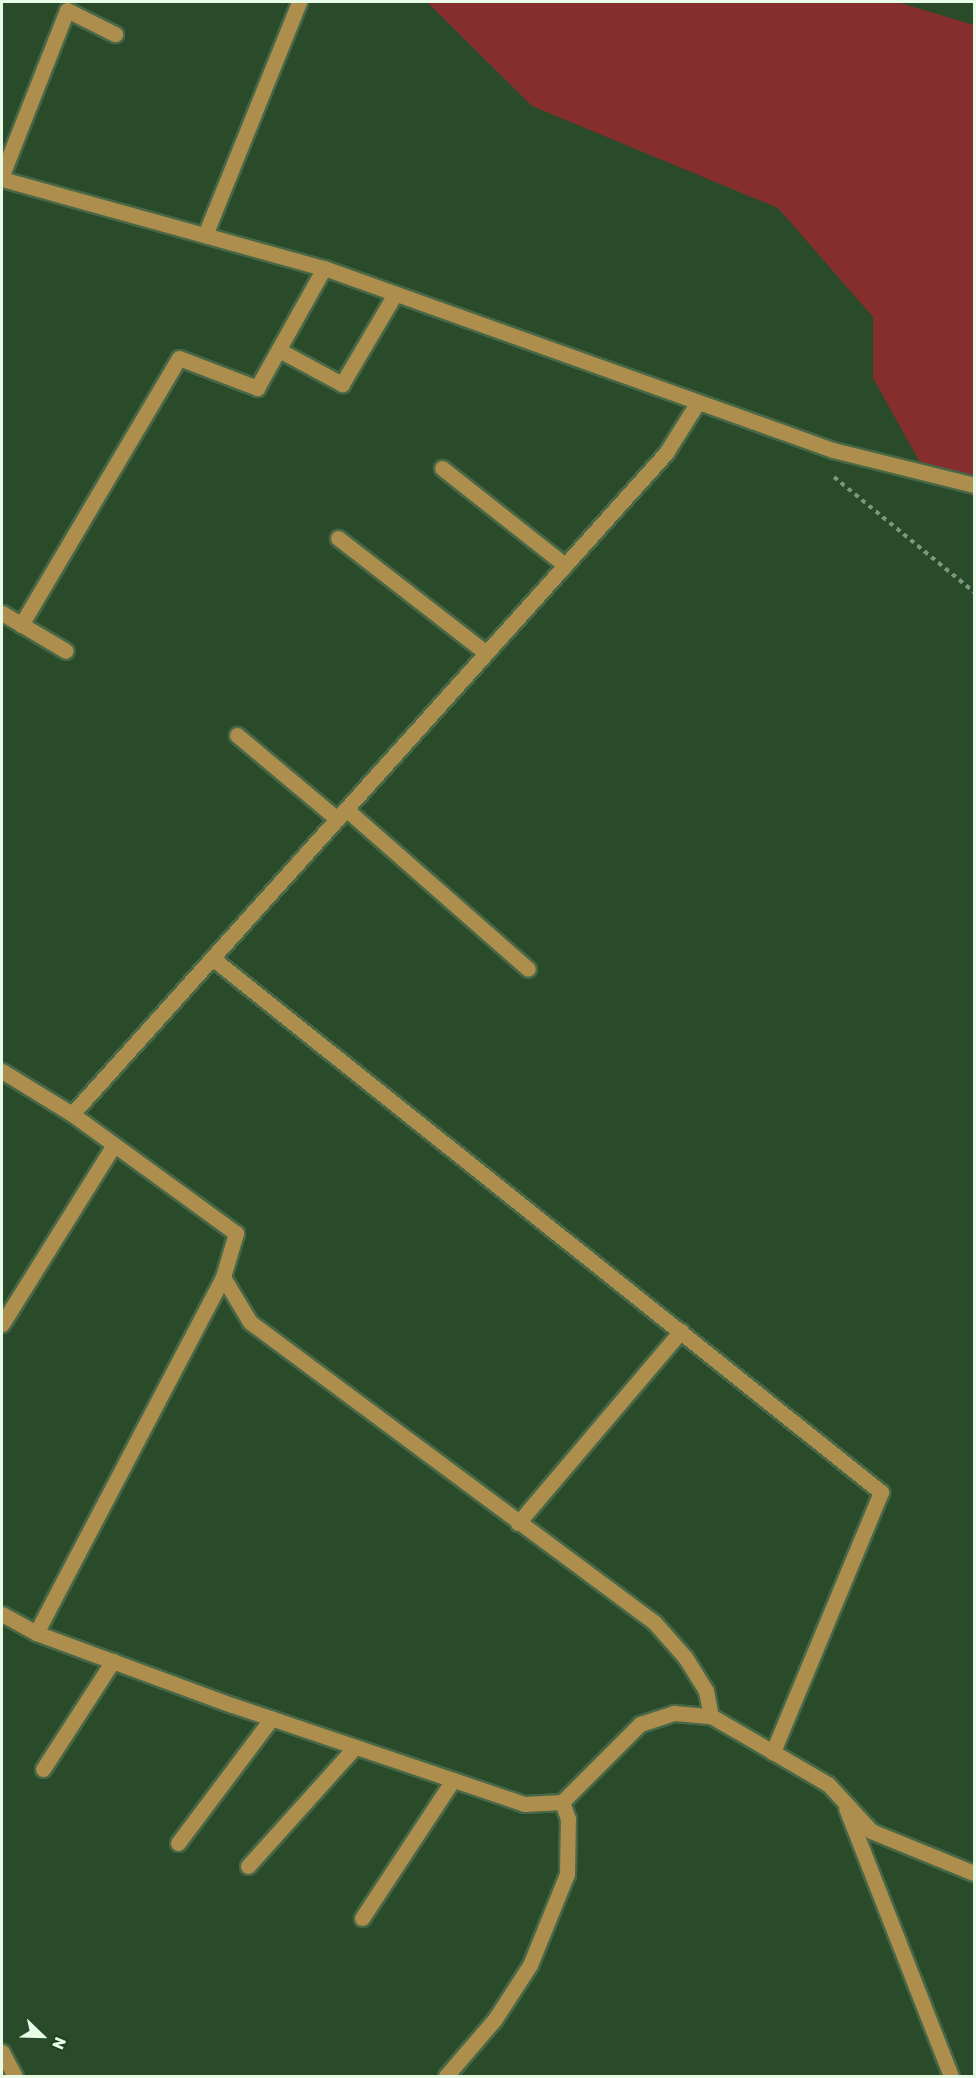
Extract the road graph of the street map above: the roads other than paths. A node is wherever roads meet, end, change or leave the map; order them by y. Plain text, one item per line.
1 (299, 2) edge
2 (115, 34) dead end
3 (2, 177) edge
4 (204, 235) junction
5 (324, 268) junction
6 (395, 294) junction
7 (279, 350) junction
8 (698, 402) junction
9 (442, 468) dead end
10 (975, 485) edge
11 (338, 538) dead end
12 (565, 565) junction
13 (2, 613) edge
14 (21, 625) junction
15 (66, 651) dead end
16 (486, 653) junction
17 (237, 735) dead end
18 (341, 814) junction
19 (212, 958) junction
20 (528, 969) dead end
21 (2, 1071) edge
22 (72, 1114) junction
23 (114, 1145) junction
24 (223, 1277) junction
25 (2, 1324) edge
26 (681, 1331) junction
27 (518, 1523) junction
28 (2, 1614) edge
29 (36, 1633) junction
30 (113, 1661) junction
31 (711, 1716) junction
32 (272, 1718) junction
33 (355, 1747) junction
34 (773, 1752) junction
35 (43, 1769) dead end
36 (453, 1780) junction
37 (843, 1801) junction
38 (562, 1802) junction
39 (178, 1843) dead end
40 (248, 1866) dead end
41 (975, 1873) edge
42 (362, 1918) dead end
43 (2, 2052) edge
44 (15, 2076) edge
45 (446, 2076) edge
46 (951, 2076) edge

1 - 4 street
2 - 3 street
3 - 4 street
4 - 5 street
5 - 6 street
5 - 7 street
6 - 7 street
6 - 8 street
7 - 14 street
8 - 10 street
8 - 12 street
9 - 12 street
11 - 16 street
12 - 16 street
13 - 14 street
14 - 15 street
16 - 18 street
17 - 18 street
18 - 19 street
18 - 20 street
19 - 22 street
19 - 26 street
21 - 22 street
22 - 23 street
23 - 24 street
23 - 25 street
24 - 27 street
24 - 29 street
26 - 27 street
26 - 34 street
27 - 31 street
28 - 29 street
29 - 30 street
30 - 32 street
30 - 35 street
31 - 34 street
31 - 38 street
32 - 33 street
32 - 39 street
33 - 36 street
33 - 40 street
34 - 37 street
36 - 38 street
36 - 42 street
37 - 41 street
37 - 46 street
38 - 45 street
43 - 44 street

